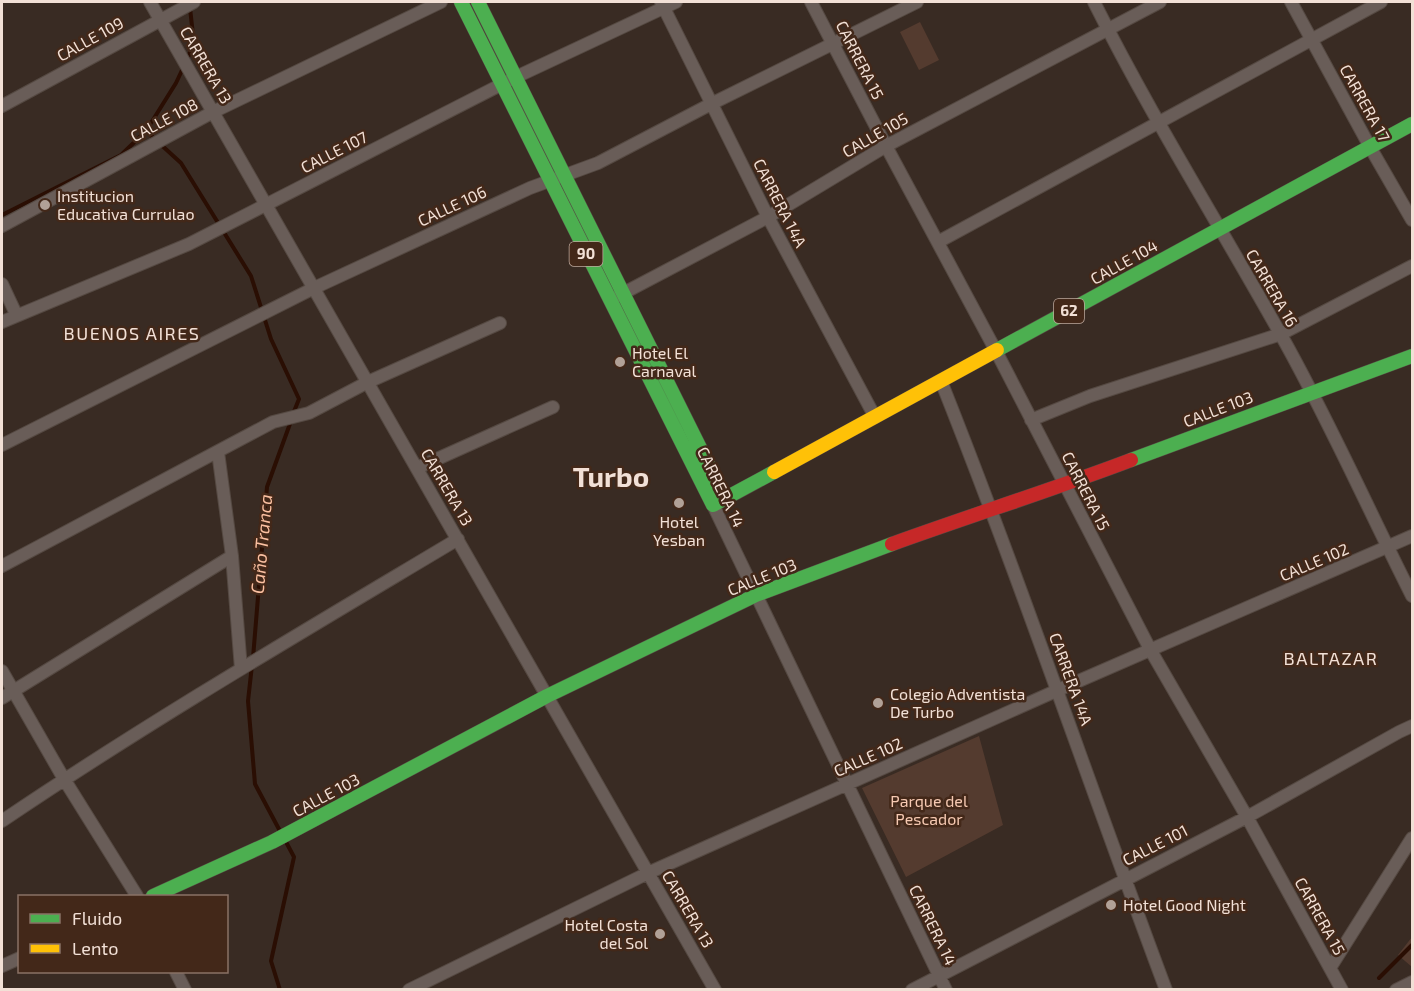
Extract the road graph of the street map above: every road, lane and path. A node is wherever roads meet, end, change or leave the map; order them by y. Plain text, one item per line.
1 (150, 2) edge
2 (195, 2) edge
3 (441, 2) edge
4 (461, 2) edge
5 (478, 2) edge
6 (676, 2) edge
7 (811, 2) edge
8 (917, 2) edge
9 (1094, 2) edge
10 (1160, 2) edge
11 (1291, 2) edge
12 (1381, 2) edge
13 (662, 5) edge
14 (160, 19) junction
15 (1108, 29) junction
16 (1312, 39) junction
17 (833, 43) junction
18 (516, 77) junction
19 (503, 84) junction
20 (711, 104) junction
21 (2, 106) edge
22 (213, 112) junction
23 (1159, 122) junction
24 (1413, 124) edge
25 (886, 146) junction
26 (1370, 147) junction
27 (565, 175) junction
28 (549, 181) junction
29 (266, 204) junction
30 (768, 217) junction
31 (1413, 220) edge
32 (2, 226) edge
33 (1219, 230) junction
34 (938, 242) junction
35 (1413, 266) edge
36 (2, 284) edge
37 (314, 288) junction
38 (623, 293) junction
39 (609, 300) junction
40 (16, 314) junction
41 (2, 322) edge
42 (500, 322) dead end
43 (1281, 334) junction
44 (996, 351) junction
45 (1413, 356) edge
46 (941, 381) junction
47 (368, 382) junction
48 (1312, 392) junction
49 (553, 407) dead end
50 (875, 417) junction
51 (1031, 420) junction
52 (2, 445) edge
53 (218, 452) junction
54 (417, 468) junction
55 (1064, 484) junction
56 (719, 502) junction
57 (991, 508) junction
58 (1413, 536) edge
59 (458, 539) junction
60 (1388, 548) junction
61 (232, 556) junction
62 (2, 566) edge
63 (756, 595) junction
64 (1413, 596) edge
65 (1151, 651) junction
66 (243, 668) junction
67 (2, 671) edge
68 (1058, 690) junction
69 (13, 691) junction
70 (547, 696) junction
71 (2, 698) edge
72 (1413, 726) edge
73 (64, 779) junction
74 (847, 784) junction
75 (1246, 817) junction
76 (2, 821) edge
77 (1413, 838) edge
78 (648, 873) junction
79 (1124, 879) junction
80 (135, 895) edge
81 (157, 895) edge
82 (18, 959) edge
83 (2, 966) edge
84 (1330, 968) junction
85 (176, 973) edge
86 (938, 975) junction
87 (1413, 982) edge
88 (185, 990) edge
89 (409, 990) edge
90 (715, 990) edge
91 (912, 990) edge
92 (945, 990) edge
93 (1166, 990) edge
94 (1342, 990) edge
95 (1396, 990) edge

1 - 14 street, CARRERA 13
2 - 14 street, CALLE 109
3 - 22 street, CALLE 108
4 - 19 main road, CARRERA 14 / 90
5 - 18 main road, CARRERA 14 / 90
6 - 13 street, CALLE 107
7 - 17 street, CARRERA 15
8 - 17 street, CALLE 106
9 - 15 street, CARRERA 16
10 - 15 street, CALLE 105
11 - 16 street, CARRERA 17
12 - 16 street
13 - 18 street, CALLE 107
13 - 20 street, CARRERA 14A
14 - 21 street, CALLE 109
14 - 22 street, CARRERA 13
15 - 23 street, CARRERA 16
15 - 25 street, CALLE 105
16 - 23 street
16 - 26 street, CARRERA 17
17 - 20 street, CALLE 106
17 - 25 street, CARRERA 15
18 - 19 street, CALLE 107
18 - 27 main road, CARRERA 14 / 90
19 - 28 main road, CARRERA 14 / 90
19 - 29 street, CALLE 107
20 - 27 street, CALLE 106
20 - 30 street, CARRERA 14A
22 - 29 street, CARRERA 13
22 - 32 street, CALLE 108
23 - 33 street, CARRERA 16
23 - 34 street
24 - 26 main road, CALLE 104 / 62
25 - 30 street, CALLE 105
25 - 34 street, CARRERA 15
26 - 31 street, CARRERA 17
26 - 33 main road, CALLE 104 / 62
27 - 28 street, CALLE 106
27 - 38 main road, CARRERA 14 / 90
28 - 37 street, CALLE 106
28 - 39 main road, CARRERA 14 / 90
29 - 37 street, CARRERA 13
29 - 40 street, CALLE 107
30 - 38 street, CALLE 105
30 - 50 street, CARRERA 14A
33 - 43 street, CARRERA 16
33 - 44 main road, CALLE 104 / 62
34 - 44 street, CARRERA 15
35 - 43 street
36 - 40 street
37 - 47 street, CARRERA 13
37 - 52 street, CALLE 106
38 - 39 street, CALLE 105
38 - 56 main road, CARRERA 14 / 90
39 - 56 main road, CARRERA 14 / 90
40 - 41 street, CALLE 107
42 - 47 street
43 - 48 street, CARRERA 16
43 - 51 street
44 - 46 main road, CALLE 104 / 62
44 - 51 street, CARRERA 15
45 - 48 main road, CALLE 103
46 - 50 main road, CALLE 104 / 62
46 - 57 street, CARRERA 14A
47 - 53 street
47 - 54 street, CARRERA 13
48 - 55 main road, CALLE 103
48 - 60 street, CARRERA 16
49 - 54 street
50 - 56 main road, CALLE 104 / 62
51 - 55 street, CARRERA 15
53 - 61 street
53 - 62 street
54 - 59 street, CARRERA 13
55 - 57 main road, CALLE 103
55 - 65 street, CARRERA 15
56 - 63 street, CARRERA 14
57 - 63 main road, CALLE 103
57 - 68 street, CARRERA 14A
58 - 60 street, CALLE 102
59 - 66 street
59 - 70 street, CARRERA 13
60 - 64 street, CARRERA 16
60 - 65 street, CALLE 102
61 - 66 street
61 - 69 street
63 - 70 main road, CALLE 103
63 - 74 street, CARRERA 14
65 - 68 street, CALLE 102
65 - 75 street, CARRERA 15
66 - 73 street
67 - 69 street
68 - 74 street, CALLE 102
68 - 79 street, CARRERA 14A
69 - 71 street
69 - 73 street
70 - 78 street, CARRERA 13
70 - 81 main road, CALLE 103
72 - 75 street, CALLE 101
73 - 76 street
73 - 80 street
74 - 78 street, CALLE 102
74 - 86 street, CARRERA 14
75 - 79 street, CALLE 101
75 - 84 street, CARRERA 15
77 - 84 street
78 - 89 street, CALLE 102
78 - 90 street, CARRERA 13
79 - 86 street, CALLE 101
79 - 93 street, CARRERA 14A
82 - 83 street
84 - 94 street, CARRERA 15
85 - 88 street
86 - 91 street, CALLE 101
86 - 92 street, CARRERA 14
87 - 95 street

